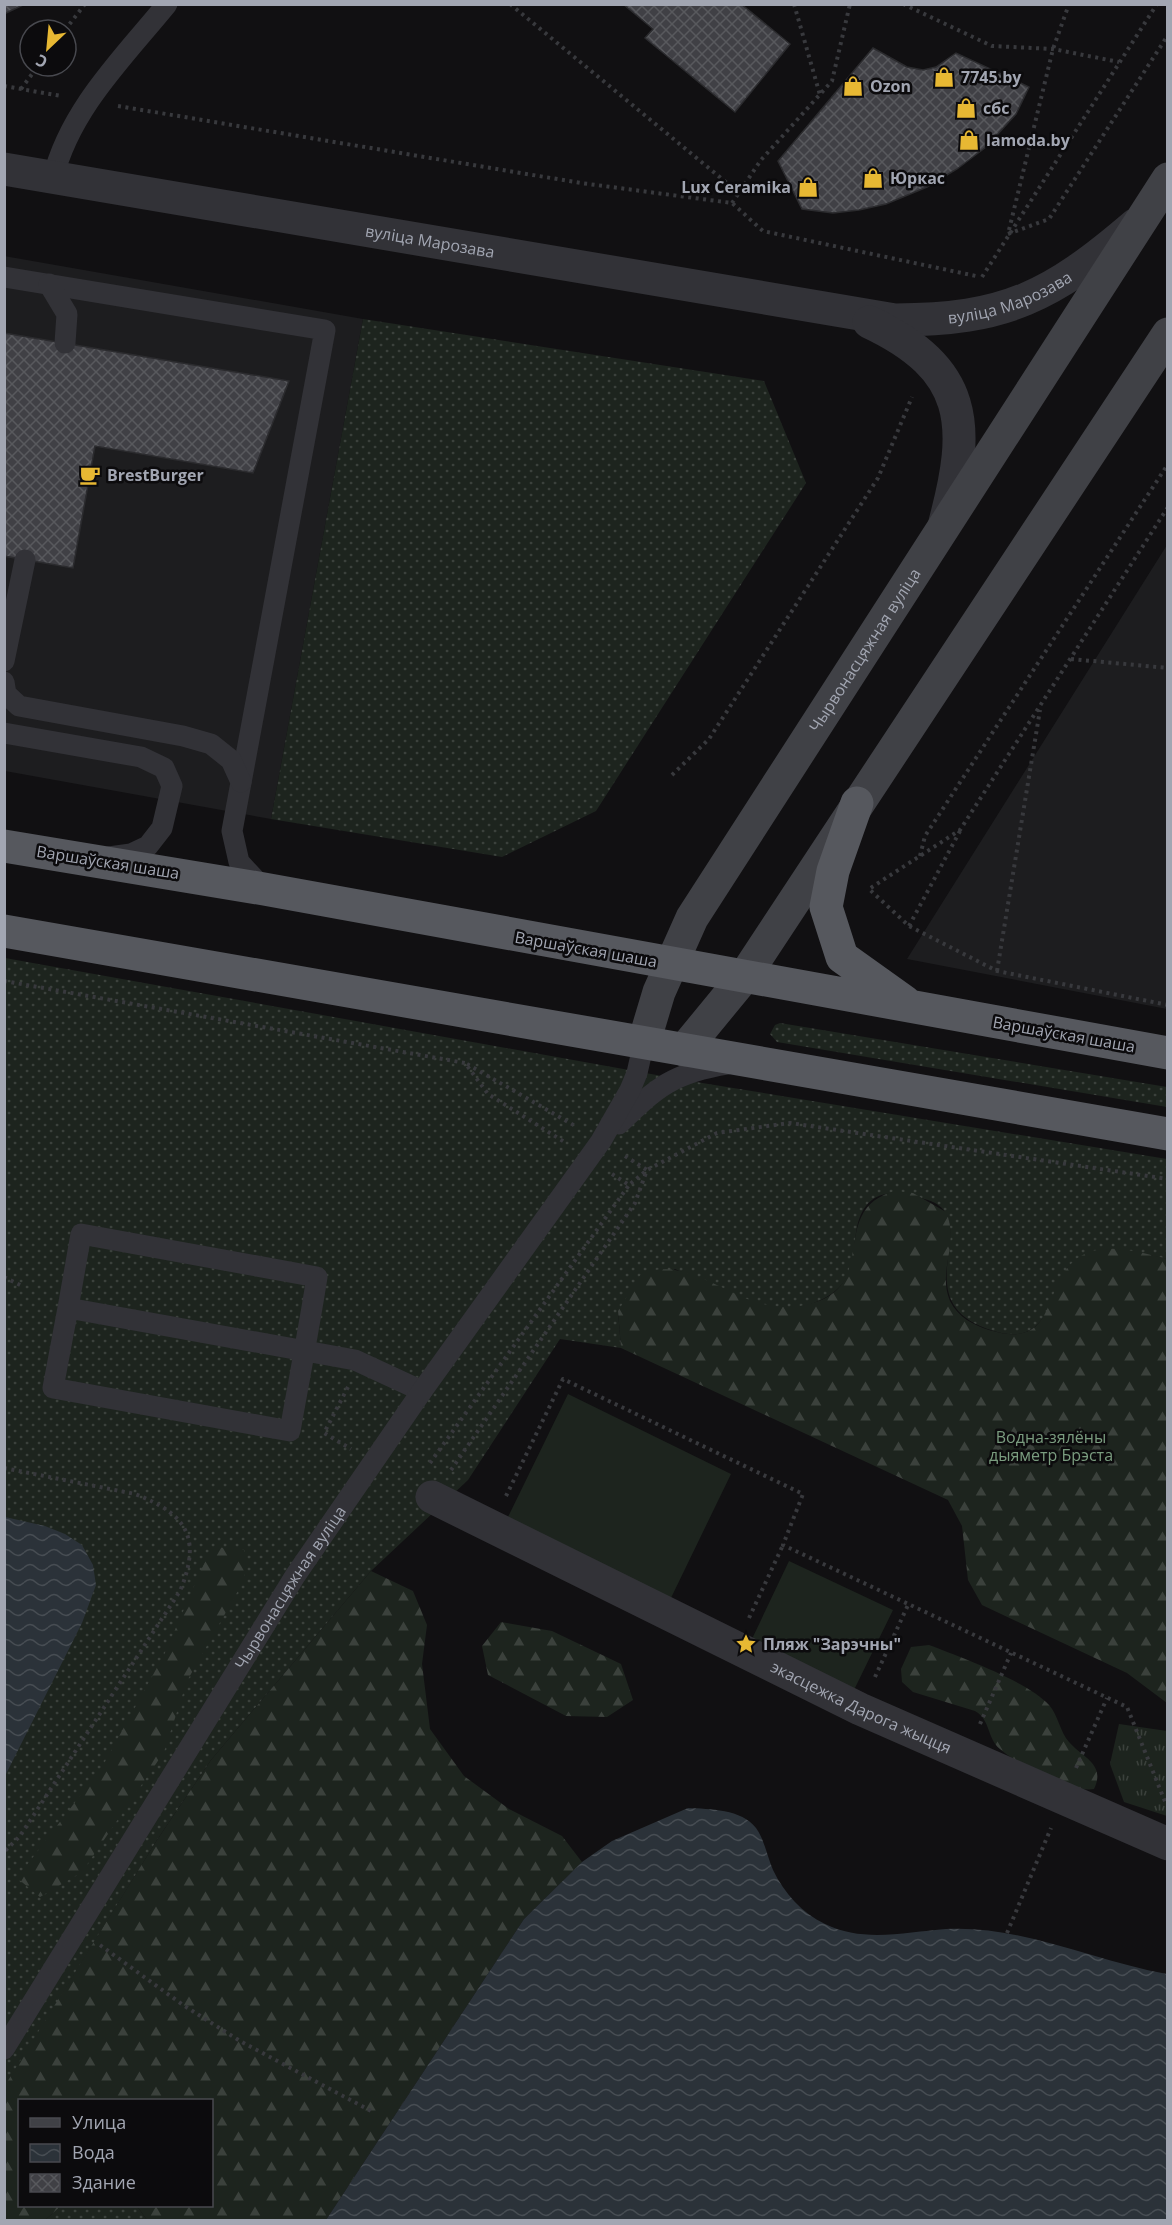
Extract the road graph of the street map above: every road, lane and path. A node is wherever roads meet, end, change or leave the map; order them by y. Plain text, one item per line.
1 (85, 4) edge
2 (167, 4) edge
3 (510, 4) edge
4 (794, 4) edge
5 (850, 4) edge
6 (903, 4) edge
7 (1069, 4) edge
8 (1157, 4) edge
9 (75, 18) edge
10 (1167, 35) edge
11 (1053, 49) junction
12 (1119, 62) junction
13 (29, 78) edge
14 (4, 86) edge
15 (21, 89) junction
16 (820, 95) junction
17 (88, 101) junction
18 (4, 169) edge
19 (53, 178) junction
20 (1167, 179) edge
21 (739, 193) junction
22 (732, 203) junction
23 (1143, 218) junction
24 (1008, 234) junction
25 (4, 277) edge
26 (50, 284) junction
27 (854, 315) junction
28 (1167, 334) edge
29 (65, 343) dead end
30 (912, 396) dead end
31 (1167, 464) edge
32 (1167, 507) edge
33 (943, 529) junction
34 (25, 560) dead end
35 (1071, 659) junction
36 (4, 662) edge
37 (1167, 668) edge
38 (4, 682) edge
39 (1040, 706) junction
40 (4, 733) edge
41 (672, 776) dead end
42 (241, 782) junction
43 (857, 803) junction
44 (960, 830) junction
45 (4, 846) edge
46 (919, 856) junction
47 (93, 859) junction
48 (264, 889) junction
49 (909, 926) junction
50 (4, 932) edge
51 (670, 964) junction
52 (997, 970) junction
53 (744, 977) junction
54 (4, 981) edge
55 (1167, 1005) edge
56 (911, 1006) junction
57 (644, 1042) junction
58 (684, 1050) junction
59 (1167, 1053) edge
60 (750, 1061) junction
61 (1167, 1134) edge
62 (595, 1150) junction
63 (1167, 1179) edge
64 (629, 1185) junction
65 (4, 1277) edge
66 (24, 1287) dead end
67 (68, 1308) junction
68 (304, 1350) junction
69 (361, 1363) junction
70 (423, 1391) junction
71 (373, 1463) junction
72 (4, 1468) edge
73 (423, 1492) joint
74 (490, 1526) junction
75 (783, 1545) junction
76 (908, 1605) junction
77 (735, 1648) junction
78 (1011, 1653) junction
79 (860, 1709) junction
80 (966, 1756) junction
81 (1167, 1808) edge
82 (1167, 1845) edge
83 (4, 1852) edge
84 (78, 1928) junction
85 (4, 2049) edge
86 (370, 2111) dead end

1 - 9 path
2 - 17 lane
3 - 21 path
4 - 16 path
5 - 16 path
6 - 11 path
7 - 11 path
8 - 12 path
10 - 24 path
11 - 12 path
11 - 24 path
12 - 24 path
13 - 15 path
14 - 15 path
15 - 17 path
16 - 21 path
17 - 19 lane
17 - 22 path
18 - 19 street, вуліца Марозава
19 - 27 street, вуліца Марозава
20 - 23 main road, Чырвонасцяжная вуліца
21 - 22 path
22 - 24 path
23 - 27 street, вуліца Марозава
23 - 33 main road, Чырвонасцяжная вуліца
25 - 26 lane
26 - 29 lane
26 - 42 lane
27 - 33 street, вуліца Марозава
28 - 43 main road
30 - 41 path
31 - 46 path
32 - 35 path
33 - 51 main road, Чырвонасцяжная вуліца
34 - 36 lane
35 - 37 path
35 - 39 path
38 - 42 lane
39 - 44 path
39 - 52 path
40 - 47 lane
42 - 48 lane
43 - 53 main road
43 - 56 highway
44 - 46 path
44 - 49 path
45 - 47 highway, Варшаўская шаша
46 - 49 path
47 - 48 highway, Варшаўская шаша
48 - 51 highway, Варшаўская шаша
49 - 52 path
50 - 57 highway
51 - 53 highway, Варшаўская шаша
51 - 57 main road, Чырвонасцяжная вуліца
52 - 55 path
53 - 56 highway, Варшаўская шаша
53 - 58 main road
54 - 62 path
56 - 59 highway, Варшаўская шаша
57 - 58 highway
57 - 62 lane, Чырвонасцяжная вуліца
58 - 60 highway
60 - 61 highway
60 - 62 lane, Чырвонасцяжная вуліца
62 - 64 path
62 - 70 lane, Чырвонасцяжная вуліца
63 - 64 path
64 - 73 path
65 - 66 path
67 - 68 lane
67 - 68 lane
67 - 68 lane
68 - 69 lane
69 - 70 lane
69 - 71 path
70 - 71 lane, Чырвонасцяжная вуліца
71 - 84 lane, Чырвонасцяжная вуліца
72 - 83 path
73 - 74 street, экасцежка Дарога жыцця
74 - 75 path
74 - 77 street, экасцежка Дарога жыцця
75 - 76 path
75 - 77 path
76 - 78 path
76 - 79 path
77 - 79 street, экасцежка Дарога жыцця
78 - 80 path
78 - 81 path
79 - 80 street, экасцежка Дарога жыцця
80 - 82 street, экасцежка Дарога жыцця
84 - 85 lane, Чырвонасцяжная вуліца
84 - 86 path

